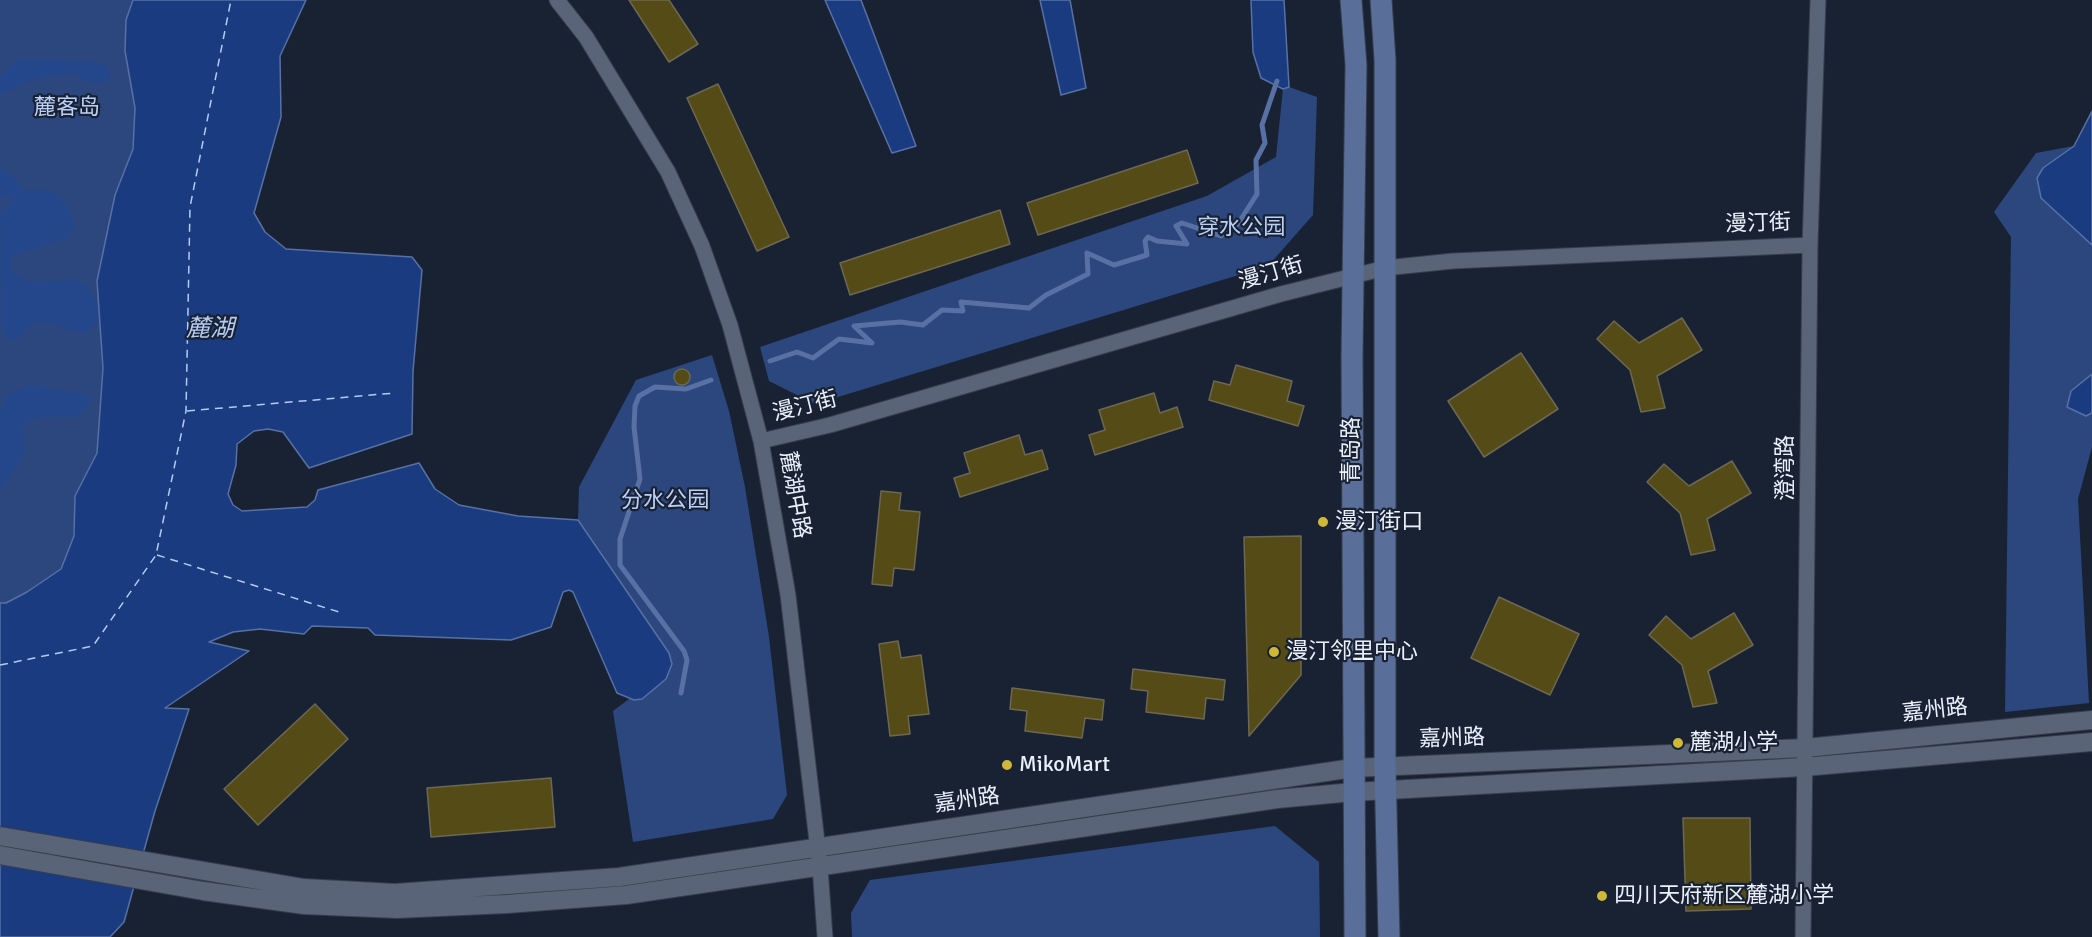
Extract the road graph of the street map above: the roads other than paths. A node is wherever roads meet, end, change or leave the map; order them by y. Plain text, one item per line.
1 (557, 0) edge
2 (1351, 0) edge
3 (1381, 0) edge
4 (1818, 0) edge
5 (1810, 245) junction
6 (1385, 268) junction
7 (1354, 274) junction
8 (761, 441) junction
9 (2092, 720) edge
10 (2092, 742) edge
11 (1805, 748) junction
12 (1385, 765) junction
13 (1353, 768) junction
14 (1804, 768) junction
15 (1386, 790) junction
16 (1353, 792) junction
17 (0, 836) edge
18 (818, 847) junction
19 (0, 855) edge
20 (820, 867) junction
21 (825, 937) edge
22 (1355, 937) edge
23 (1389, 937) edge
24 (1803, 937) edge

1 - 8 street, 麓湖中路
2 - 7 main road, 青岛路
3 - 6 main road, 青岛路
4 - 5 street, 澄湾路
5 - 6 street, 漫汀街
5 - 11 street, 澄湾路
6 - 7 street, 漫汀街
6 - 12 main road, 青岛路
7 - 8 street, 漫汀街
7 - 13 main road, 青岛路
8 - 18 street, 麓湖中路
9 - 11 street, 嘉州路
10 - 14 street, 嘉州路
11 - 12 street, 嘉州路
11 - 14 street, 澄湾路
12 - 13 street, 嘉州路
12 - 15 main road, 青岛路
13 - 16 main road, 青岛路
13 - 18 street, 嘉州路
14 - 15 street, 嘉州路
14 - 24 street, 澄湾路
15 - 16 street, 嘉州路
15 - 23 main road, 青岛路
16 - 20 street, 嘉州路
16 - 22 main road, 青岛路
17 - 18 street, 嘉州路
18 - 20 street, 麓湖中路
19 - 20 street, 嘉州路
20 - 21 street, 麓湖中路

